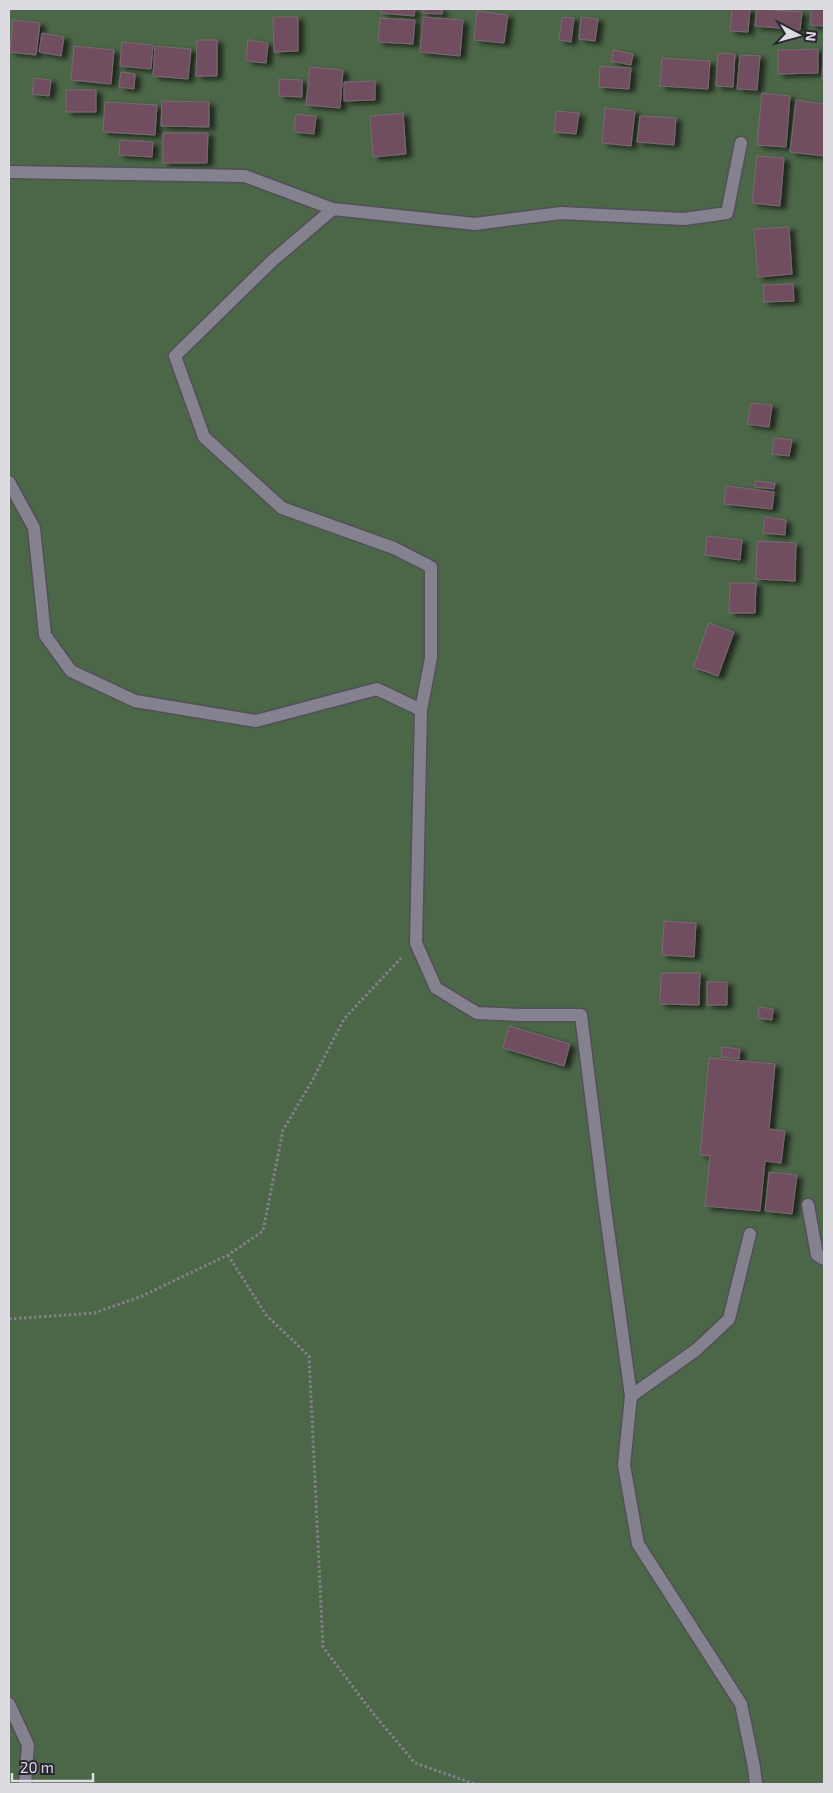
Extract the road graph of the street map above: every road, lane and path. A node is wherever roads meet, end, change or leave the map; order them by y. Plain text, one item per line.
1 (741, 143) dead end
2 (9, 172) edge
3 (333, 210) junction
4 (9, 482) edge
5 (421, 710) junction
6 (416, 943) junction
7 (808, 1206) dead end
8 (750, 1234) dead end
9 (228, 1255) junction
10 (824, 1259) edge
11 (9, 1319) edge
12 (631, 1396) junction
13 (9, 1704) edge
14 (24, 1784) edge
15 (475, 1784) edge
16 (756, 1784) edge

1 - 3 street
2 - 3 street
3 - 5 street
4 - 5 street
5 - 6 street
6 - 9 path
6 - 12 street
7 - 10 street
8 - 12 street
9 - 11 path
9 - 15 path
12 - 16 street
13 - 14 street

